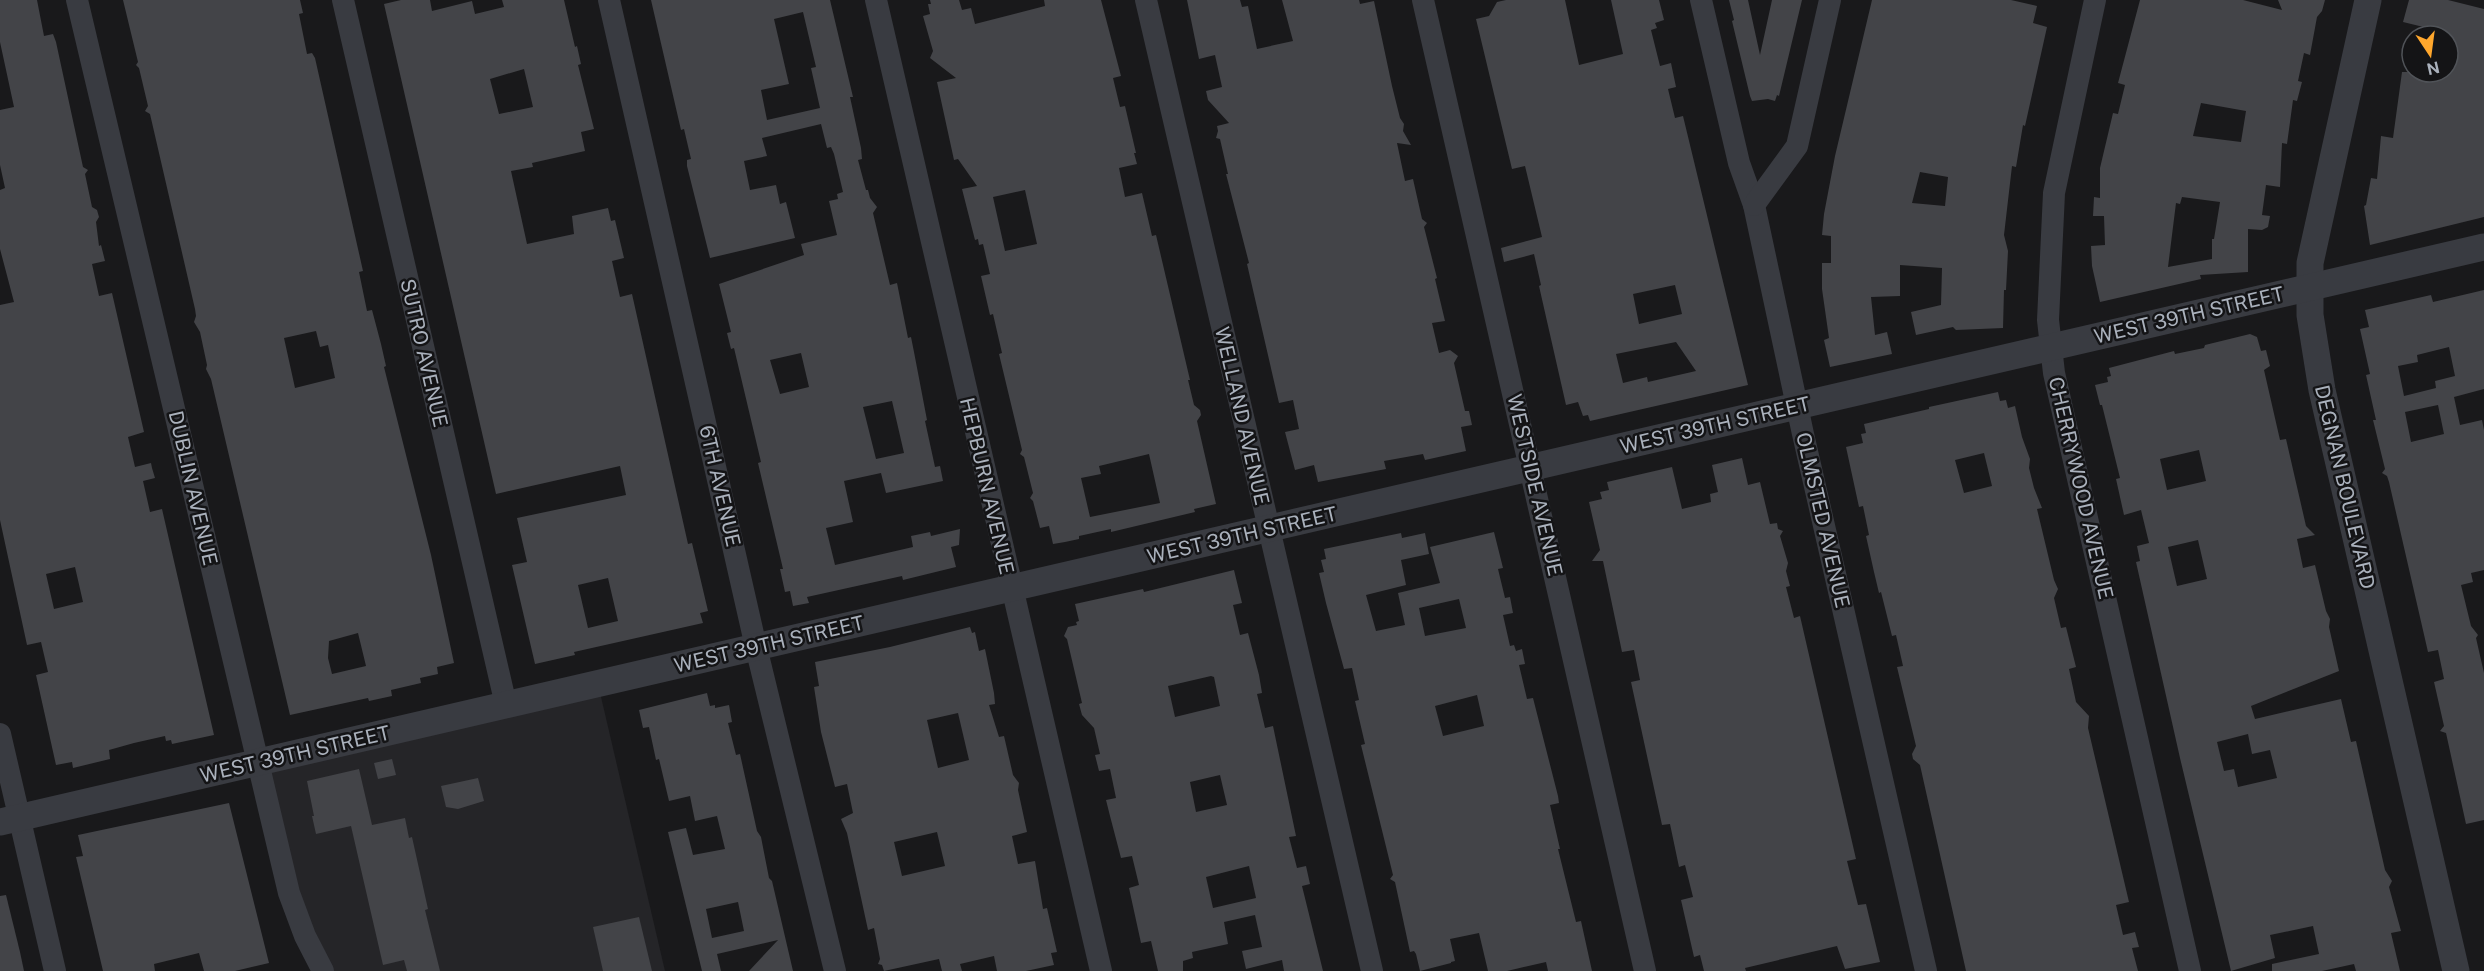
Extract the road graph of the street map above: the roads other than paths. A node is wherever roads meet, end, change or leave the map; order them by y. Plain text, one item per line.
1 (77, 0) edge
2 (343, 0) edge
3 (609, 0) edge
4 (876, 0) edge
5 (1146, 0) edge
6 (1423, 0) edge
7 (1701, 0) edge
8 (1830, 0) edge
9 (2095, 0) edge
10 (2368, 0) edge
11 (1754, 205) junction
12 (2484, 247) edge
13 (2308, 288) junction
14 (2051, 347) junction
15 (1797, 406) junction
16 (1531, 468) junction
17 (1268, 529) junction
18 (1010, 588) junction
19 (756, 647) junction
20 (506, 705) junction
21 (0, 734) edge
22 (258, 763) junction
23 (9, 820) edge
24 (55, 971) edge
25 (323, 971) edge
26 (835, 971) edge
27 (1101, 971) edge
28 (1372, 971) edge
29 (1645, 971) edge
30 (1926, 971) edge
31 (2190, 971) edge
32 (2456, 971) edge

1 - 22 street, DUBLIN AVENUE
2 - 20 street, SUTRO AVENUE
3 - 19 street, 6TH AVENUE
4 - 18 street, HEPBURN AVENUE
5 - 17 street, WELLAND AVENUE
6 - 16 street, WESTSIDE AVENUE
7 - 11 street, OLMSTED AVENUE
8 - 11 street
9 - 14 street, CHERRYWOOD AVENUE
10 - 13 street, DEGNAN BOULEVARD
11 - 15 street, OLMSTED AVENUE
12 - 13 street, WEST 39TH STREET
13 - 14 street, WEST 39TH STREET
13 - 32 street, DEGNAN BOULEVARD
14 - 15 street, WEST 39TH STREET
14 - 31 street, CHERRYWOOD AVENUE
15 - 16 street, WEST 39TH STREET
15 - 30 street, OLMSTED AVENUE
16 - 17 street, WEST 39TH STREET
16 - 29 street, WESTSIDE AVENUE
17 - 18 street, WEST 39TH STREET
17 - 28 street, WELLAND AVENUE
18 - 19 street, WEST 39TH STREET
18 - 27 street, HEPBURN AVENUE
19 - 20 street, WEST 39TH STREET
19 - 26 street, 6TH AVENUE
20 - 22 street, WEST 39TH STREET
21 - 23 street
22 - 23 street, WEST 39TH STREET
22 - 25 street, DUBLIN AVENUE
23 - 24 street

